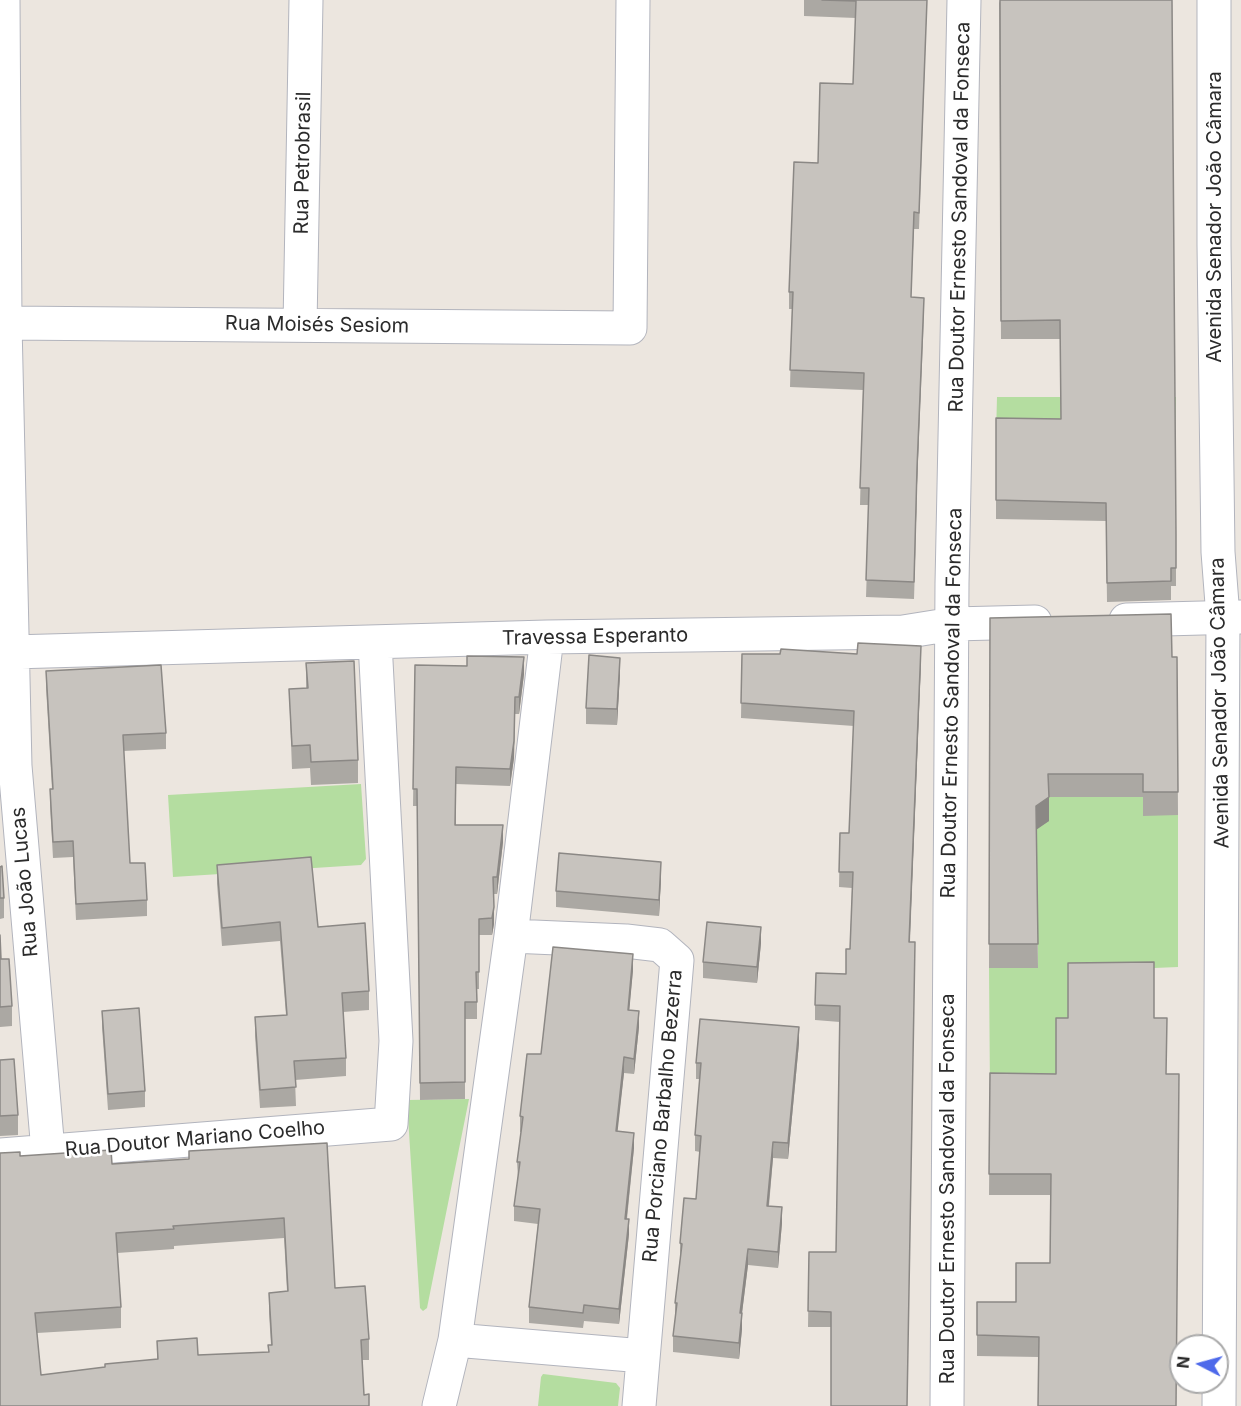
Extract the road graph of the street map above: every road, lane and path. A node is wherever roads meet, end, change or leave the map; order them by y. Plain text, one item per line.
1 (3, 0) edge
2 (306, 0) edge
3 (633, 0) edge
4 (964, 0) edge
5 (1214, 0) edge
6 (5, 323) junction
7 (300, 325) junction
8 (1232, 617) edge
9 (1095, 621) edge
10 (1059, 622) edge
11 (953, 624) junction
12 (547, 637) junction
13 (375, 642) junction
14 (12, 652) junction
15 (7, 766) edge
16 (511, 936) junction
17 (48, 1151) junction
18 (0, 1155) edge
19 (455, 1340) junction
20 (643, 1356) junction
21 (439, 1406) edge
22 (639, 1406) edge
23 (946, 1406) edge
24 (1219, 1406) edge

1 - 6 street, Rua João Lucas
2 - 7 street, Rua Petrobrasil
3 - 7 street, Rua Moisés Sesiom
4 - 11 street, Rua Doutor Ernesto Sandoval da Fonseca
5 - 8 street, Avenida Senador João Câmara
6 - 7 street, Rua Moisés Sesiom
6 - 14 street, Rua João Lucas
8 - 9 street
8 - 24 street, Avenida Senador João Câmara
10 - 11 street, Travessa Esperanto
11 - 12 street, Travessa Esperanto
11 - 23 street, Rua Doutor Ernesto Sandoval da Fonseca
12 - 13 street, Travessa Esperanto
12 - 16 street
13 - 14 street, Travessa Esperanto
13 - 17 street, Rua Doutor Mariano Coelho
14 - 15 street, Rua João Lucas
15 - 17 street, Rua João Lucas
16 - 19 street
16 - 20 street, Rua Porciano Barbalho Bezerra
17 - 18 street, Rua Doutor Mariano Coelho
19 - 20 street
19 - 21 street
20 - 22 street, Rua Porciano Barbalho Bezerra

